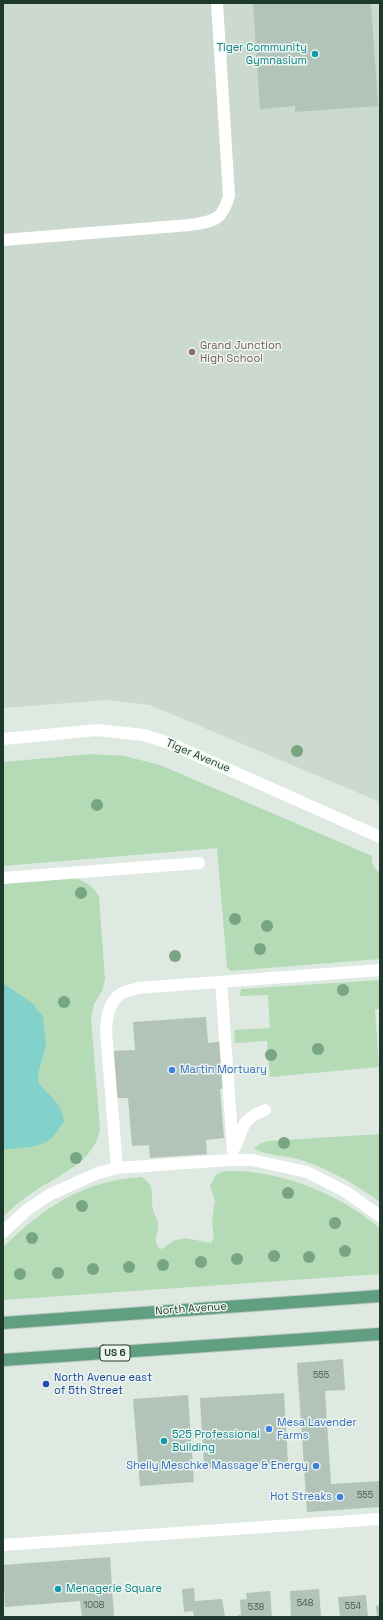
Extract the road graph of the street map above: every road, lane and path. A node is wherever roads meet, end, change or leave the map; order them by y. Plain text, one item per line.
1 (217, 3) edge
2 (3, 240) edge
3 (3, 739) edge
4 (380, 837) edge
5 (199, 863) dead end
6 (3, 878) edge
7 (380, 970) edge
8 (221, 982) junction
9 (264, 1110) dead end
10 (231, 1155) junction
11 (117, 1168) junction
12 (380, 1216) edge
13 (3, 1232) edge
14 (380, 1296) edge
15 (3, 1323) edge
16 (380, 1334) edge
17 (3, 1360) edge
18 (380, 1519) edge
19 (3, 1544) edge

1 - 2 street
3 - 4 street, Tiger Avenue
5 - 6 street
7 - 8 street
8 - 10 street
8 - 11 street
9 - 10 street
10 - 11 street
10 - 12 street
11 - 13 street
14 - 15 main road, North Avenue
16 - 17 main road, US 6
18 - 19 street

